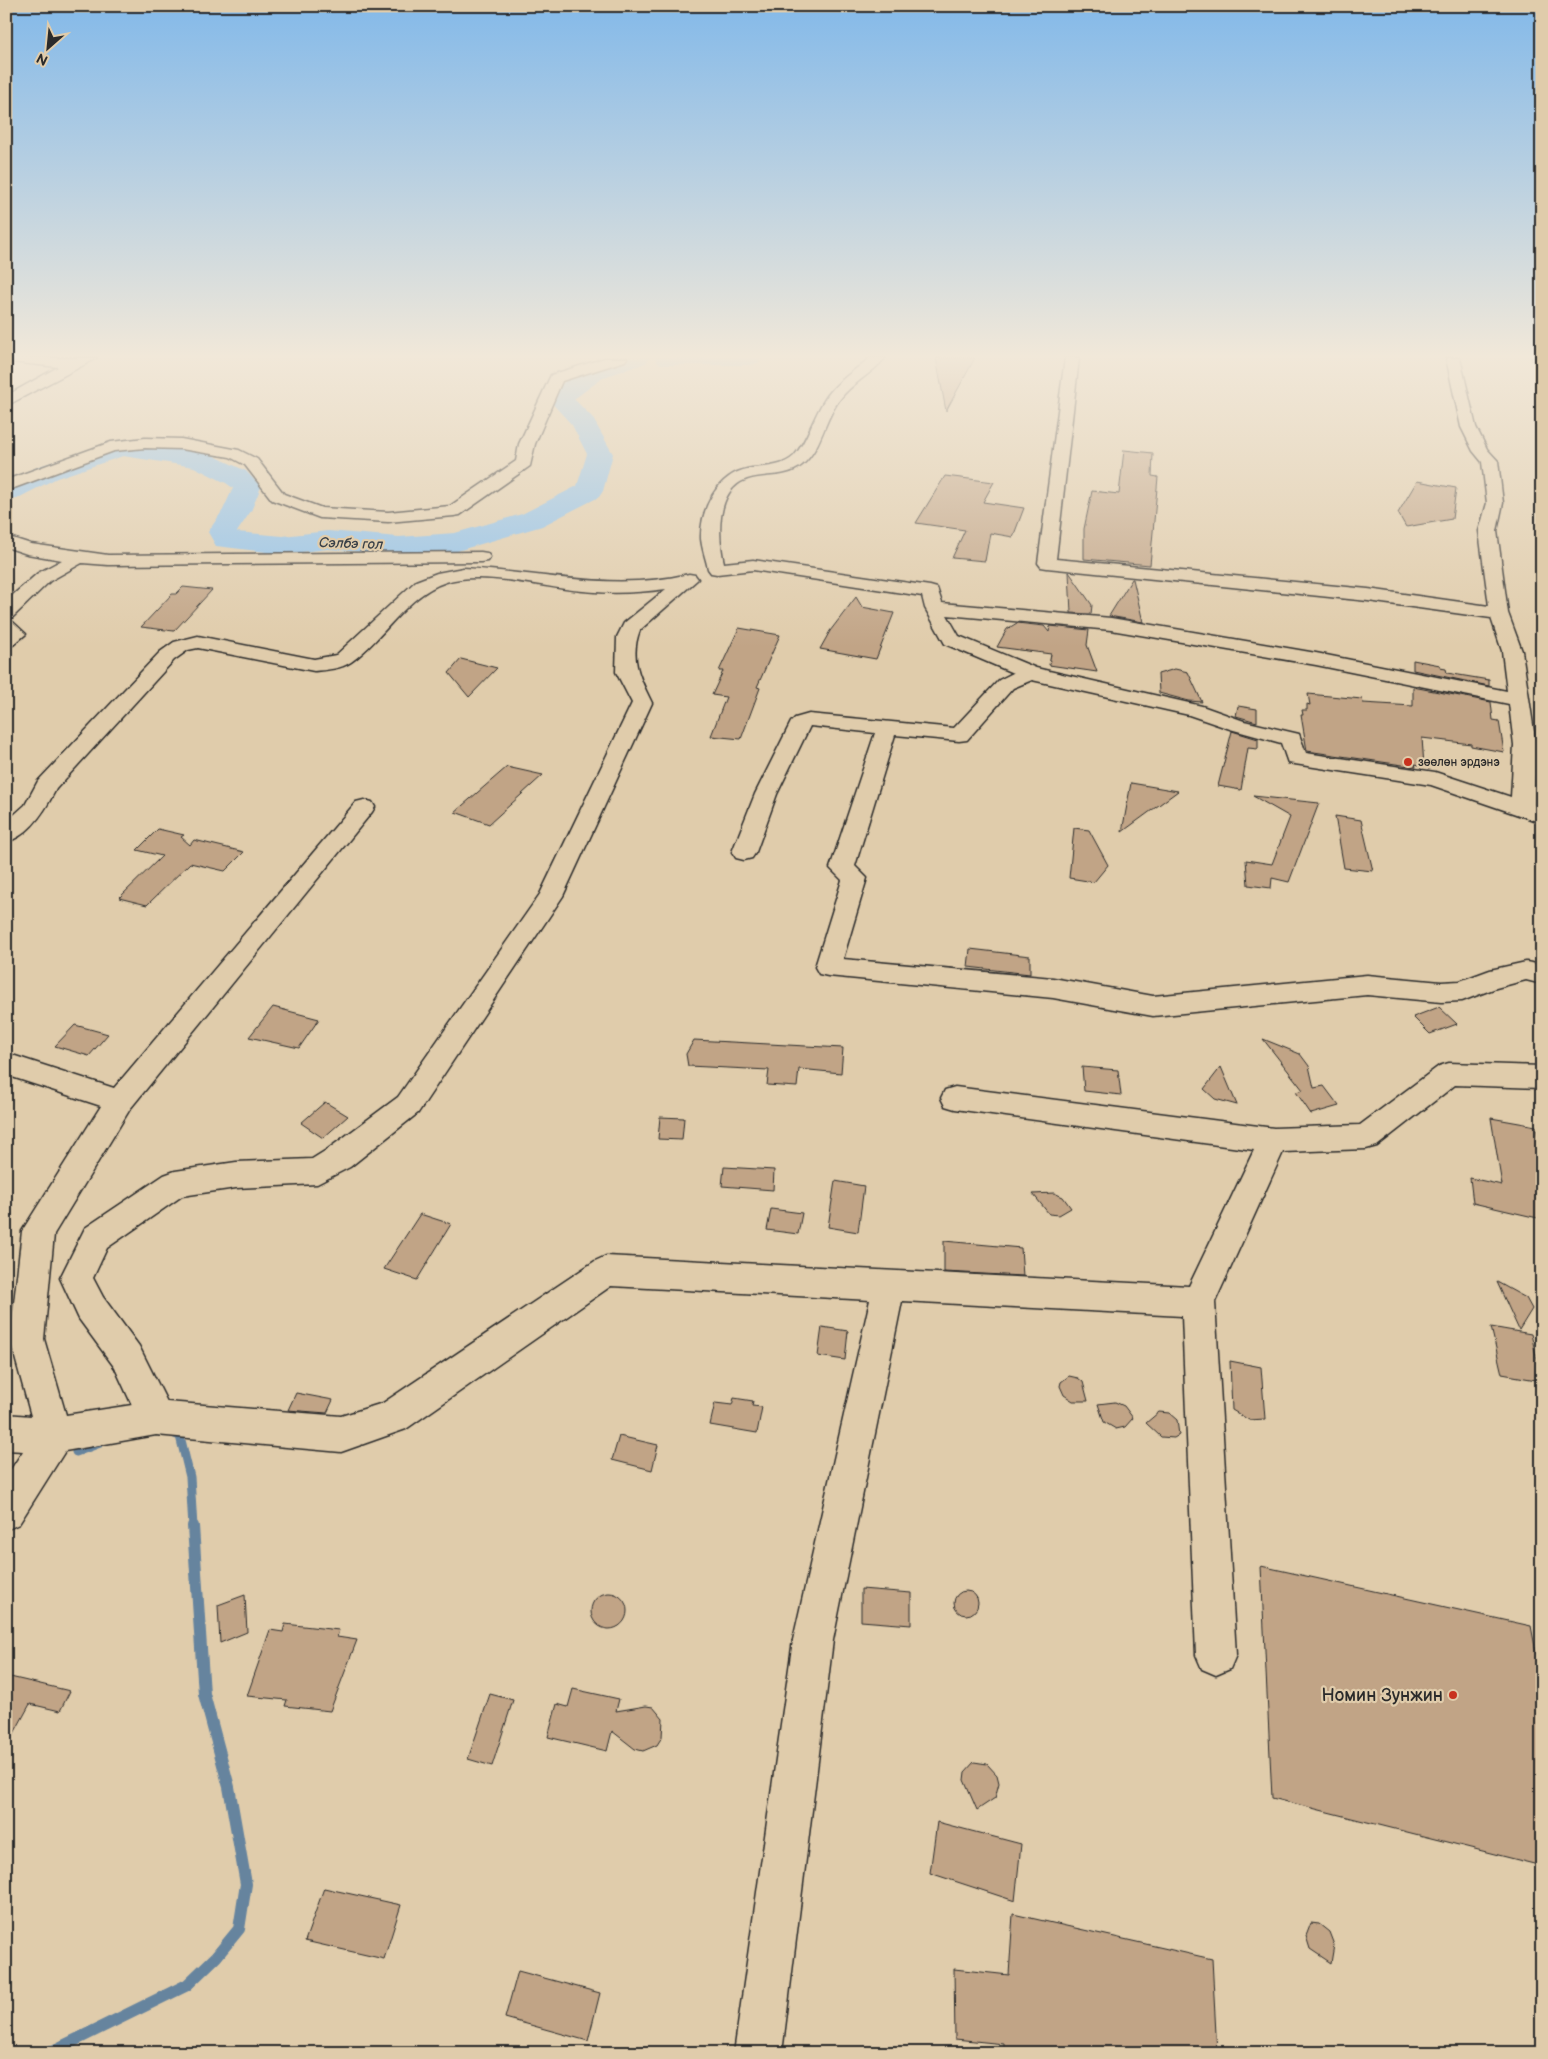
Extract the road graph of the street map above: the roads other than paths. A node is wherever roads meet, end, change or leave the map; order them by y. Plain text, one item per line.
1 (92, 454) edge
2 (236, 454) edge
3 (525, 454) edge
4 (802, 454) edge
5 (1060, 454) edge
6 (1482, 454) edge
7 (6, 486) edge
8 (7, 541) edge
9 (79, 557) junction
10 (717, 568) junction
11 (510, 576) junction
12 (689, 579) junction
13 (934, 608) junction
14 (6, 613) edge
15 (1499, 613) junction
16 (6, 626) edge
17 (6, 641) edge
18 (1030, 673) junction
19 (1519, 700) junction
20 (887, 728) junction
21 (364, 807) dead end
22 (1522, 810) junction
23 (1542, 816) edge
24 (6, 835) edge
25 (744, 852) dead end
26 (1542, 976) edge
27 (6, 1064) edge
28 (1542, 1077) edge
29 (956, 1098) dead end
30 (120, 1101) junction
31 (1274, 1140) junction
32 (889, 1286) junction
33 (1198, 1302) junction
34 (156, 1418) junction
35 (6, 1432) edge
36 (54, 1435) junction
37 (6, 1511) edge
38 (1216, 1655) dead end
39 (758, 2053) edge

1 - 7 street
2 - 3 street
4 - 10 street
5 - 15 street
6 - 15 street
8 - 9 street
9 - 11 street
9 - 14 street
10 - 12 street
10 - 13 street
11 - 12 street
11 - 24 street
12 - 34 street
13 - 18 street
13 - 19 street
15 - 19 street
16 - 17 street
18 - 20 street
18 - 22 street
19 - 22 street
20 - 25 street
20 - 26 street
21 - 30 street
22 - 23 street
27 - 30 street
28 - 31 street
29 - 31 street
30 - 36 street
31 - 33 street
32 - 33 street
32 - 34 street
32 - 39 street
33 - 38 street
34 - 36 street
35 - 36 street
36 - 37 street

